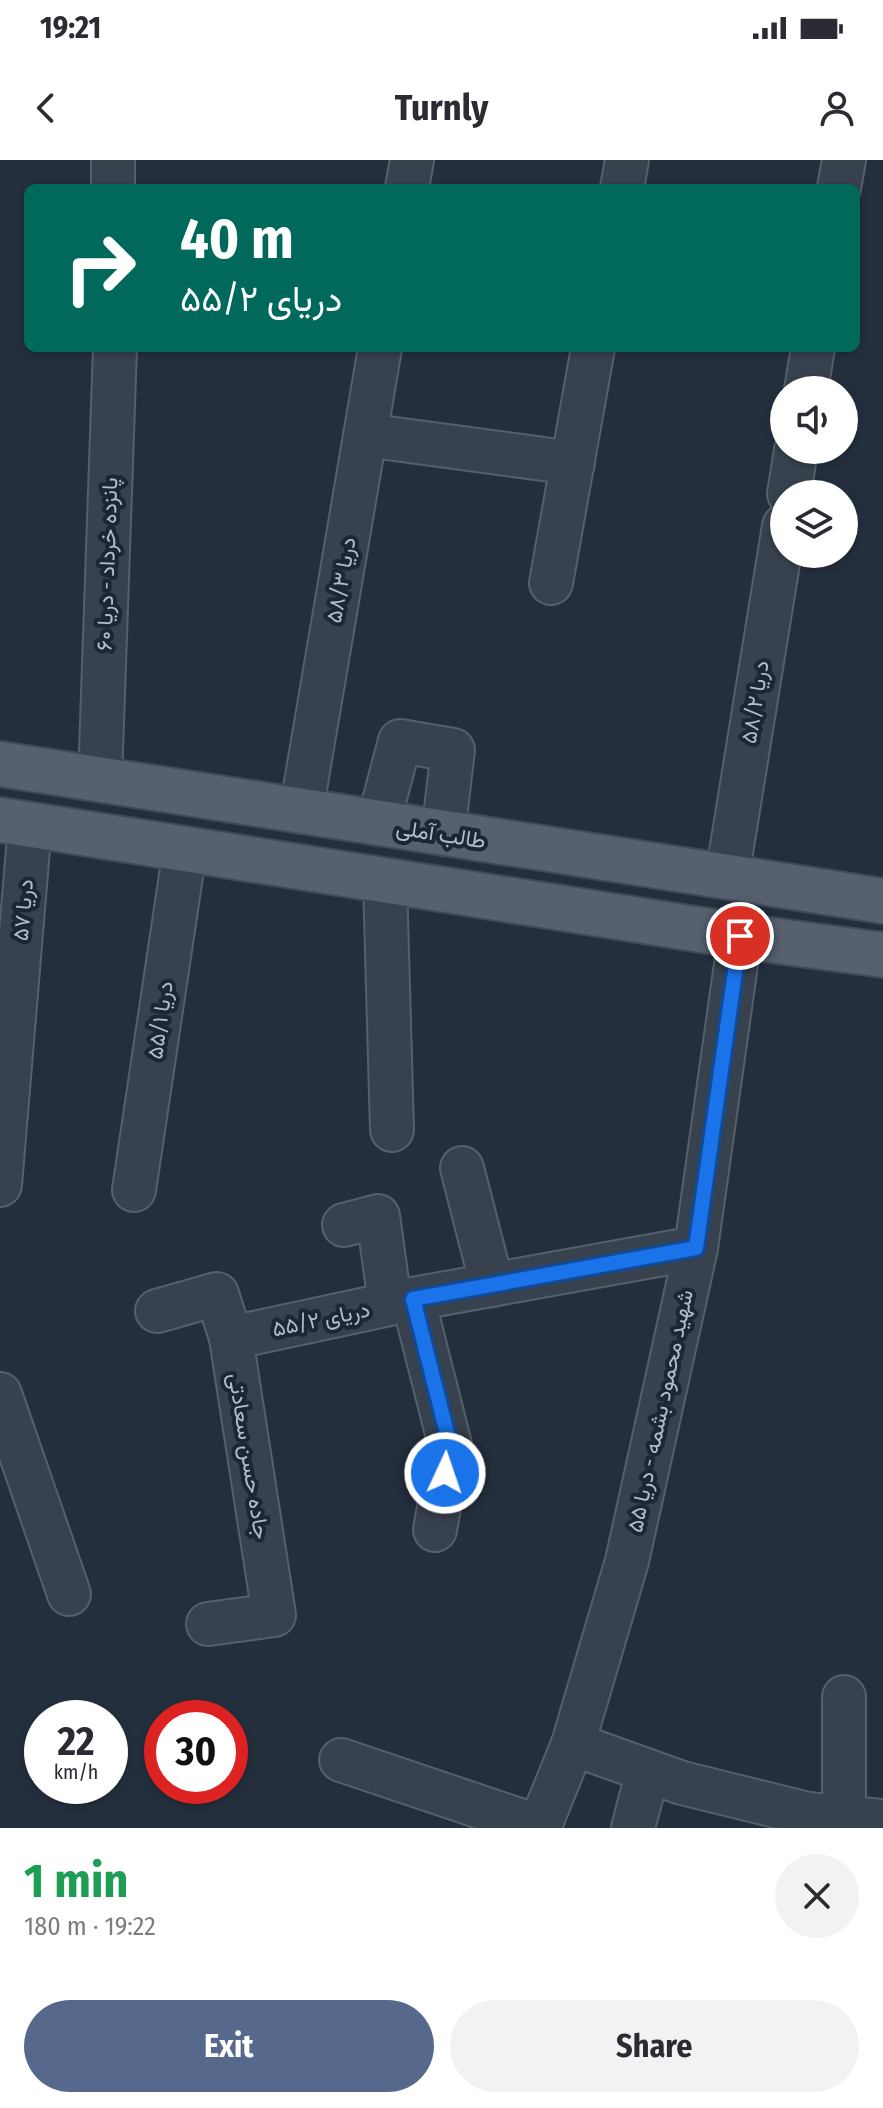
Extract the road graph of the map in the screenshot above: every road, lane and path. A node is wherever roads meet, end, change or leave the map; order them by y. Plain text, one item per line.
1 (113, 160) edge
2 (412, 160) edge
3 (627, 160) edge
4 (844, 160) edge
5 (113, 184) edge
6 (408, 184) edge
7 (623, 184) edge
8 (840, 184) edge
9 (115, 352) edge
10 (379, 352) edge
11 (592, 352) edge
12 (812, 352) edge
13 (808, 376) edge
14 (365, 435) junction
15 (573, 463) junction
16 (777, 568) edge
17 (551, 583) dead end
18 (0, 764) edge
19 (100, 780) junction
20 (301, 812) junction
21 (15, 823) edge
22 (378, 824) junction
23 (443, 834) junction
24 (185, 849) junction
25 (727, 877) junction
26 (385, 881) junction
27 (883, 901) edge
28 (740, 936) junction
29 (883, 955) edge
30 (392, 1130) dead end
31 (462, 1168) dead end
32 (0, 1185) edge
33 (134, 1190) dead end
34 (344, 1225) dead end
35 (696, 1248) junction
36 (492, 1285) junction
37 (402, 1301) junction
38 (157, 1311) dead end
39 (231, 1338) junction
40 (0, 1394) edge
41 (435, 1530) dead end
42 (69, 1594) dead end
43 (208, 1624) dead end
44 (844, 1697) dead end
45 (573, 1744) junction
46 (341, 1760) dead end
47 (648, 1771) junction
48 (765, 1816) edge
49 (857, 1822) edge
50 (540, 1828) edge
51 (633, 1828) edge

1 - 5 street
2 - 6 street
3 - 7 street
4 - 8 street
9 - 19 street, پانزده خرداد - دریا ۶۰
10 - 14 street, دریا ۵۸/۳
11 - 15 street
12 - 13 street
14 - 15 street
14 - 20 street, دریا ۵۸/۳
15 - 17 street
16 - 25 street, دریا ۵۸/۲
18 - 19 main road, طالب آملی
19 - 20 main road, طالب آملی
20 - 22 main road, طالب آملی
21 - 24 main road
21 - 32 street, دریا ۵۷
22 - 23 main road, طالب آملی
22 - 23 street
23 - 25 main road, طالب آملی
24 - 26 main road
24 - 33 street, دریا ۵۵/۱
25 - 27 main road, طالب آملی
26 - 28 main road
26 - 30 street
28 - 29 main road
28 - 35 street, شهید محمود بشمه - دریا ۵۵
31 - 36 street
34 - 37 street
35 - 36 street, دریای ۵۵/۲
35 - 45 street, شهید محمود بشمه - دریا ۵۵
36 - 37 street, دریای ۵۵/۲
37 - 39 street, دریای ۵۵/۲
37 - 41 street
38 - 39 street, جاده حسن سعادتی
39 - 43 street, جاده حسن سعادتی
40 - 42 street
44 - 49 street
45 - 47 street
45 - 50 street, شهید محمود بشمه - دریا ۵۵
46 - 50 street
47 - 48 street
47 - 51 street
48 - 49 street

